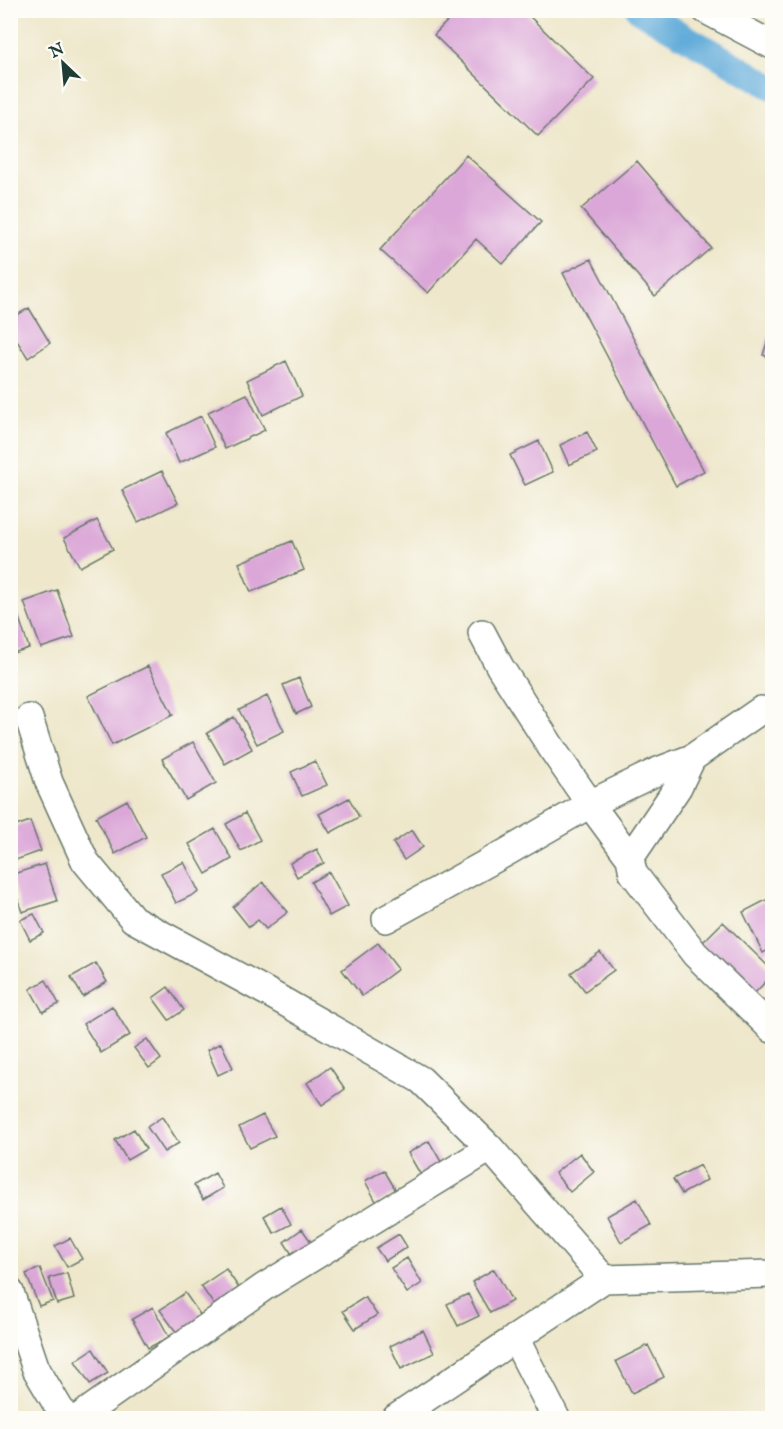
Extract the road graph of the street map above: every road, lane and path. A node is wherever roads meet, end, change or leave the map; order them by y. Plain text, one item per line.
1 (706, 10) edge
2 (772, 45) edge
3 (482, 633) dead end
4 (761, 710) dead end
5 (29, 718) dead end
6 (692, 758) junction
7 (590, 804) junction
8 (630, 858) junction
9 (386, 919) dead end
10 (772, 1029) edge
11 (490, 1148) junction
12 (772, 1275) edge
13 (604, 1278) junction
14 (10, 1292) edge
15 (515, 1338) junction
16 (65, 1419) edge
17 (78, 1419) edge
18 (396, 1419) edge
19 (556, 1419) edge

1 - 2 street
3 - 7 street
4 - 6 street
5 - 11 street
6 - 7 street
6 - 8 street
7 - 8 street
7 - 9 street
8 - 10 street
11 - 13 street
11 - 17 street
12 - 13 street
13 - 15 street
14 - 16 street
15 - 18 street
15 - 19 street

